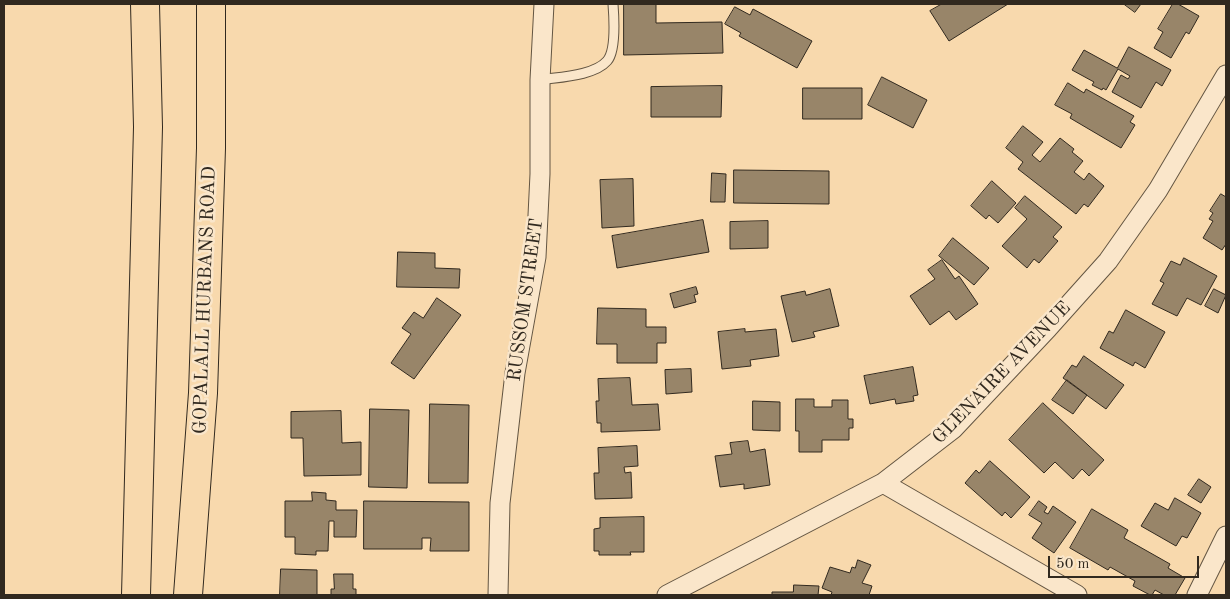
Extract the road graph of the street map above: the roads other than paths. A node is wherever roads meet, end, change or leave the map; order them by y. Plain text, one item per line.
1 (145, 4) edge
2 (211, 4) edge
3 (544, 4) edge
4 (613, 4) edge
5 (1226, 75) edge
6 (540, 80) junction
7 (883, 483) junction
8 (1226, 536) edge
9 (136, 595) edge
10 (188, 595) edge
11 (498, 595) edge
12 (668, 595) edge
13 (1077, 595) edge
14 (1196, 595) edge

1 - 9 main road
2 - 10 main road, GOPALALL HURBANS ROAD
3 - 6 street, RUSSOM STREET
4 - 6 lane
5 - 7 street, GLENAIRE AVENUE
6 - 11 street, RUSSOM STREET
7 - 12 street, GLENAIRE AVENUE
7 - 13 street
8 - 14 street

